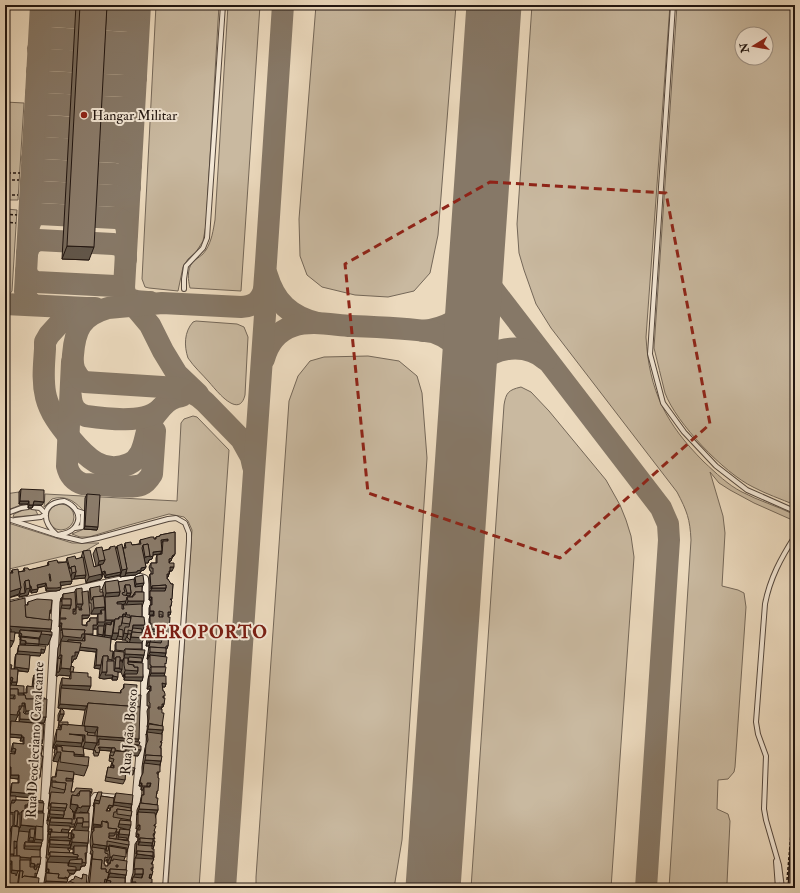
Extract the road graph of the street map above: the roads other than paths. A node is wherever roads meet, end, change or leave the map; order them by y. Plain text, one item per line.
1 (222, 5) edge
2 (673, 5) edge
3 (184, 289) dead end
4 (77, 512) junction
5 (795, 512) edge
6 (5, 514) edge
7 (46, 514) junction
8 (5, 518) edge
9 (13, 520) junction
10 (75, 528) junction
11 (57, 535) junction
12 (795, 536) edge
13 (57, 594) junction
14 (5, 606) edge
15 (121, 798) edge
16 (775, 849) junction
17 (89, 867) junction
18 (40, 888) edge
19 (66, 888) edge
20 (86, 888) edge
21 (129, 888) edge
22 (165, 888) edge
23 (778, 888) edge
24 (782, 888) edge

1 - 3 lane
2 - 5 lane
4 - 7 lane
4 - 10 lane
4 - 10 lane
6 - 7 lane
7 - 9 lane
7 - 11 lane
8 - 9 lane
9 - 11 lane
10 - 11 lane
11 - 22 lane
12 - 16 lane
13 - 14 street
13 - 18 street, Rua Deocleciano Cavalcante
13 - 21 street, Rua João Bosco
15 - 17 lane
16 - 23 lane
16 - 24 lane
17 - 19 street
17 - 20 lane

